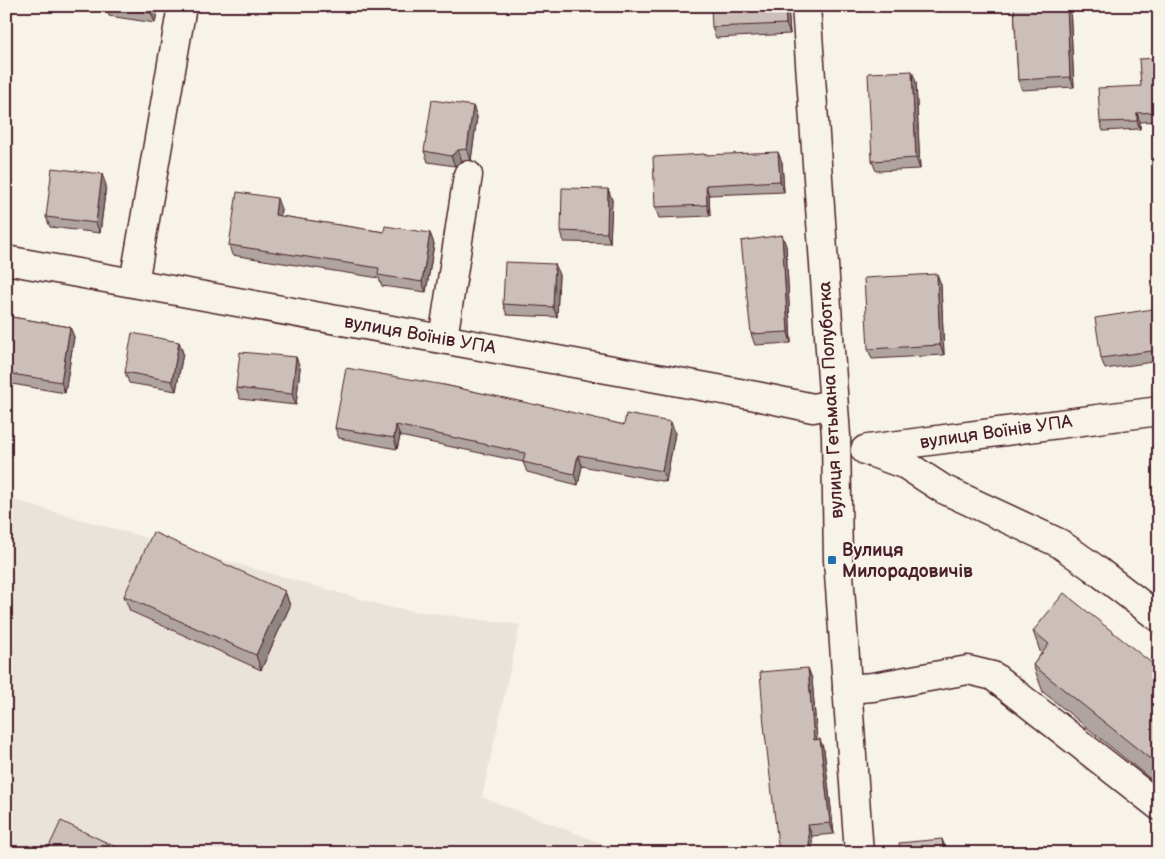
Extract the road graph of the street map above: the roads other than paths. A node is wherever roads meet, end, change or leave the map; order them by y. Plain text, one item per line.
1 (182, 6) edge
2 (806, 6) edge
3 (468, 175) dead end
4 (6, 260) edge
5 (134, 283) junction
6 (443, 339) junction
7 (833, 404) junction
8 (1159, 410) edge
9 (836, 436) junction
10 (865, 450) junction
11 (1159, 618) edge
12 (847, 689) junction
13 (1159, 806) edge
14 (859, 853) edge

1 - 5 street
2 - 7 street, вулиця Гетьмана Полуботка
3 - 6 street
4 - 5 street, вулиця Воїнів УПА
5 - 6 street, вулиця Воїнів УПА
6 - 7 street, вулиця Воїнів УПА
7 - 9 street, вулиця Гетьмана Полуботка
8 - 10 street, вулиця Воїнів УПА
9 - 10 street
9 - 12 street, вулиця Гетьмана Полуботка
10 - 11 street
12 - 13 street
12 - 14 street, вулиця Гетьмана Полуботка

